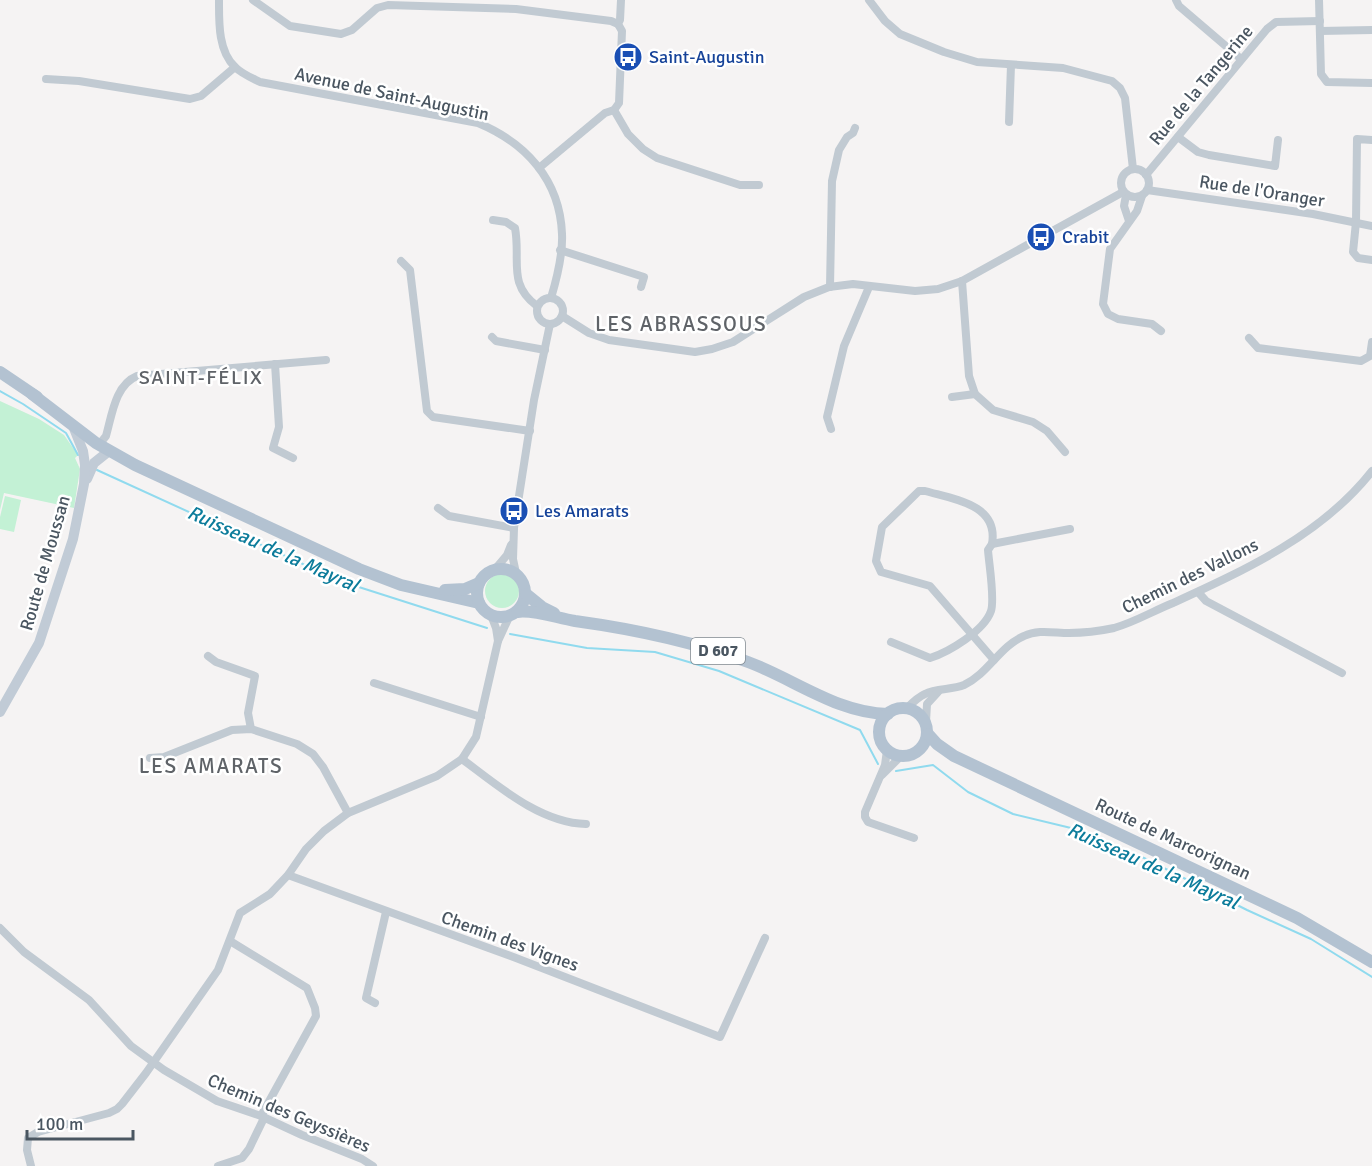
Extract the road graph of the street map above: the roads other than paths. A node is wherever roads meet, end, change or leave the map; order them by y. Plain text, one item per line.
1 (219, 0) edge
2 (254, 0) edge
3 (621, 0) edge
4 (869, 0) edge
5 (1176, 0) edge
6 (1319, 0) edge
7 (1320, 21) junction
8 (618, 24) junction
9 (1372, 30) edge
10 (1320, 31) junction
11 (1241, 59) junction
12 (1011, 65) junction
13 (235, 67) junction
14 (46, 79) dead end
15 (1372, 83) edge
16 (614, 110) junction
17 (1009, 122) dead end
18 (855, 128) dead end
19 (1178, 137) junction
20 (1278, 140) dead end
21 (1372, 140) edge
22 (539, 168) junction
23 (1133, 169) junction
24 (1146, 175) junction
25 (759, 185) dead end
26 (1145, 193) junction
27 (1125, 194) junction
28 (493, 220) dead end
29 (1129, 221) junction
30 (1356, 222) junction
31 (1372, 226) edge
32 (560, 250) junction
33 (1372, 260) edge
34 (401, 261) dead end
35 (962, 281) junction
36 (830, 286) junction
37 (641, 287) dead end
38 (869, 287) junction
39 (552, 298) junction
40 (537, 306) junction
41 (562, 316) junction
42 (550, 324) junction
43 (1161, 331) dead end
44 (492, 337) dead end
45 (1250, 339) dead end
46 (1372, 342) edge
47 (545, 350) junction
48 (327, 360) dead end
49 (275, 364) junction
50 (0, 372) edge
51 (32, 394) junction
52 (975, 394) junction
53 (952, 397) dead end
54 (73, 426) junction
55 (831, 429) dead end
56 (530, 431) junction
57 (105, 446) junction
58 (1065, 452) dead end
59 (293, 458) dead end
60 (1372, 471) edge
61 (84, 484) junction
62 (438, 508) dead end
63 (514, 528) junction
64 (1070, 529) dead end
65 (513, 541) junction
66 (992, 544) junction
67 (495, 568) junction
68 (516, 573) junction
69 (479, 583) junction
70 (428, 591) junction
71 (1198, 592) junction
72 (526, 594) junction
73 (479, 603) junction
74 (513, 614) junction
75 (491, 615) junction
76 (574, 621) junction
77 (972, 635) junction
78 (498, 641) junction
79 (891, 642) dead end
80 (208, 656) dead end
81 (994, 660) junction
82 (1342, 673) dead end
83 (374, 683) dead end
84 (939, 691) junction
85 (907, 708) junction
86 (853, 709) junction
87 (0, 712) edge
88 (888, 714) junction
89 (481, 717) junction
90 (927, 728) junction
91 (251, 729) junction
92 (879, 735) junction
93 (887, 750) junction
94 (916, 754) junction
95 (954, 756) junction
96 (900, 757) junction
97 (150, 758) dead end
98 (462, 759) junction
99 (881, 776) junction
100 (348, 813) junction
101 (586, 824) dead end
102 (914, 838) dead end
103 (288, 875) junction
104 (386, 912) junction
105 (0, 928) edge
106 (765, 938) dead end
107 (230, 941) junction
108 (1372, 962) edge
109 (375, 1003) dead end
110 (153, 1062) junction
111 (262, 1117) junction
112 (31, 1166) edge
113 (218, 1166) edge
114 (373, 1166) edge

1 - 13 street
2 - 8 street
3 - 8 street
4 - 12 street
5 - 11 street
6 - 7 street
7 - 10 street
7 - 11 street, Rue de la Tangerine
8 - 16 street
9 - 10 street
10 - 15 street
11 - 19 street, Rue de la Tangerine
12 - 17 street
12 - 23 street
13 - 14 street
13 - 22 street, Avenue de Saint-Augustin
16 - 22 street
16 - 25 street
18 - 36 street
19 - 20 street
19 - 24 street, Rue de la Tangerine
21 - 30 street
22 - 32 street, Avenue de Saint-Augustin
23 - 24 street
23 - 27 street
24 - 26 street
26 - 27 street
26 - 29 street
26 - 30 street, Rue de l'Oranger
27 - 29 street
27 - 35 street
28 - 40 street
29 - 43 street
30 - 31 street, Rue de l'Oranger
30 - 33 street
32 - 37 street
32 - 39 street, Avenue de Saint-Augustin
34 - 56 street
35 - 38 street
35 - 52 street
36 - 38 street
36 - 41 street
38 - 55 street
39 - 40 street
39 - 41 street
40 - 42 street
41 - 42 street
42 - 47 street
44 - 47 street
45 - 46 street
47 - 56 street
48 - 49 street
49 - 57 street
49 - 59 street
50 - 51 main road
51 - 54 main road
51 - 57 main road
52 - 53 street
52 - 58 street
54 - 57 main road
54 - 61 street
56 - 63 street
57 - 61 street
57 - 70 main road
60 - 71 street, Chemin des Vallons
61 - 87 street, Route de Moussan
62 - 63 street
63 - 65 street
64 - 66 street
65 - 67 street
65 - 68 street
66 - 77 street
66 - 77 street
67 - 68 main road
67 - 69 main road
68 - 72 main road
69 - 70 main road
69 - 73 main road
70 - 73 main road
71 - 81 street, Chemin des Vallons
71 - 82 street
72 - 74 main road
72 - 76 main road, D 607
73 - 75 main road
74 - 75 main road
74 - 76 main road, D 607
74 - 78 street
75 - 78 street
76 - 86 main road, D 607
77 - 79 street
77 - 81 street
78 - 89 street
80 - 91 street
81 - 84 street, Chemin des Vallons
83 - 89 street
84 - 85 street, Chemin des Vallons
84 - 90 street
85 - 88 main road
85 - 90 main road
86 - 88 main road, D 607
86 - 92 main road, D 607
88 - 92 main road
89 - 98 street
90 - 94 main road
90 - 95 main road, Route de Marcorignan
91 - 97 street
91 - 100 street
92 - 93 main road
93 - 96 main road
93 - 99 street
94 - 95 main road, Route de Marcorignan
94 - 96 main road
95 - 108 main road, Route de Marcorignan
96 - 99 street
98 - 100 street
98 - 101 street
99 - 102 street
100 - 103 street
103 - 104 street, Chemin des Vignes
103 - 107 street
104 - 106 street, Chemin des Vignes
104 - 109 street
105 - 110 street, Chemin des Geyssières
107 - 110 street
107 - 111 street
110 - 111 street, Chemin des Geyssières
110 - 112 street
111 - 113 street
111 - 114 street, Chemin des Geyssières

